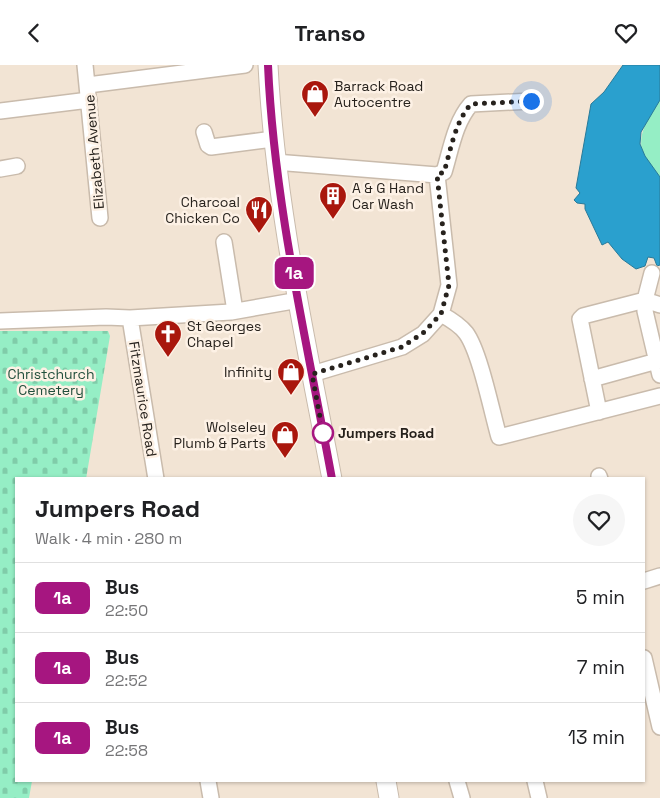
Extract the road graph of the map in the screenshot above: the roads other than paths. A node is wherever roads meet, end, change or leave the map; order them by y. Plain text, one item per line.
1 (85, 65) edge
2 (245, 65) edge
3 (268, 65) edge
4 (89, 92) junction
5 (531, 101) dead end
6 (0, 111) edge
7 (204, 132) dead end
8 (273, 139) junction
9 (275, 162) junction
10 (17, 166) dead end
11 (0, 169) edge
12 (437, 175) junction
13 (100, 218) dead end
14 (224, 242) dead end
15 (652, 273) dead end
16 (299, 300) junction
17 (645, 300) junction
18 (660, 305) edge
19 (235, 311) junction
20 (441, 314) junction
21 (130, 318) junction
22 (0, 321) edge
23 (658, 369) edge
24 (312, 374) junction
25 (592, 379) junction
26 (660, 396) edge
27 (600, 412) junction
28 (156, 477) edge
29 (332, 477) edge
30 (660, 577) edge
31 (645, 581) edge
32 (645, 662) edge
33 (660, 727) edge
34 (208, 782) edge
35 (386, 782) edge
36 (457, 782) edge
37 (535, 782) edge
38 (211, 798) edge
39 (389, 798) edge
40 (462, 798) edge
41 (539, 798) edge

1 - 4 street, Elizabeth Avenue
2 - 4 street, Elizabeth Avenue
3 - 8 main road
4 - 6 street
4 - 13 street, Elizabeth Avenue
5 - 12 street
7 - 8 street
8 - 9 main road
9 - 12 street
9 - 16 main road
10 - 11 street
12 - 20 street
14 - 19 street
15 - 17 street
16 - 19 street
16 - 24 main road
17 - 18 street
17 - 23 street
17 - 25 street
19 - 21 street
20 - 24 street
20 - 27 street
21 - 22 street
21 - 28 street, Fitzmaurice Road
23 - 25 street
24 - 29 main road
25 - 27 street
26 - 27 street
30 - 31 street
32 - 33 street
34 - 38 street
35 - 39 main road
36 - 40 street
37 - 41 street

